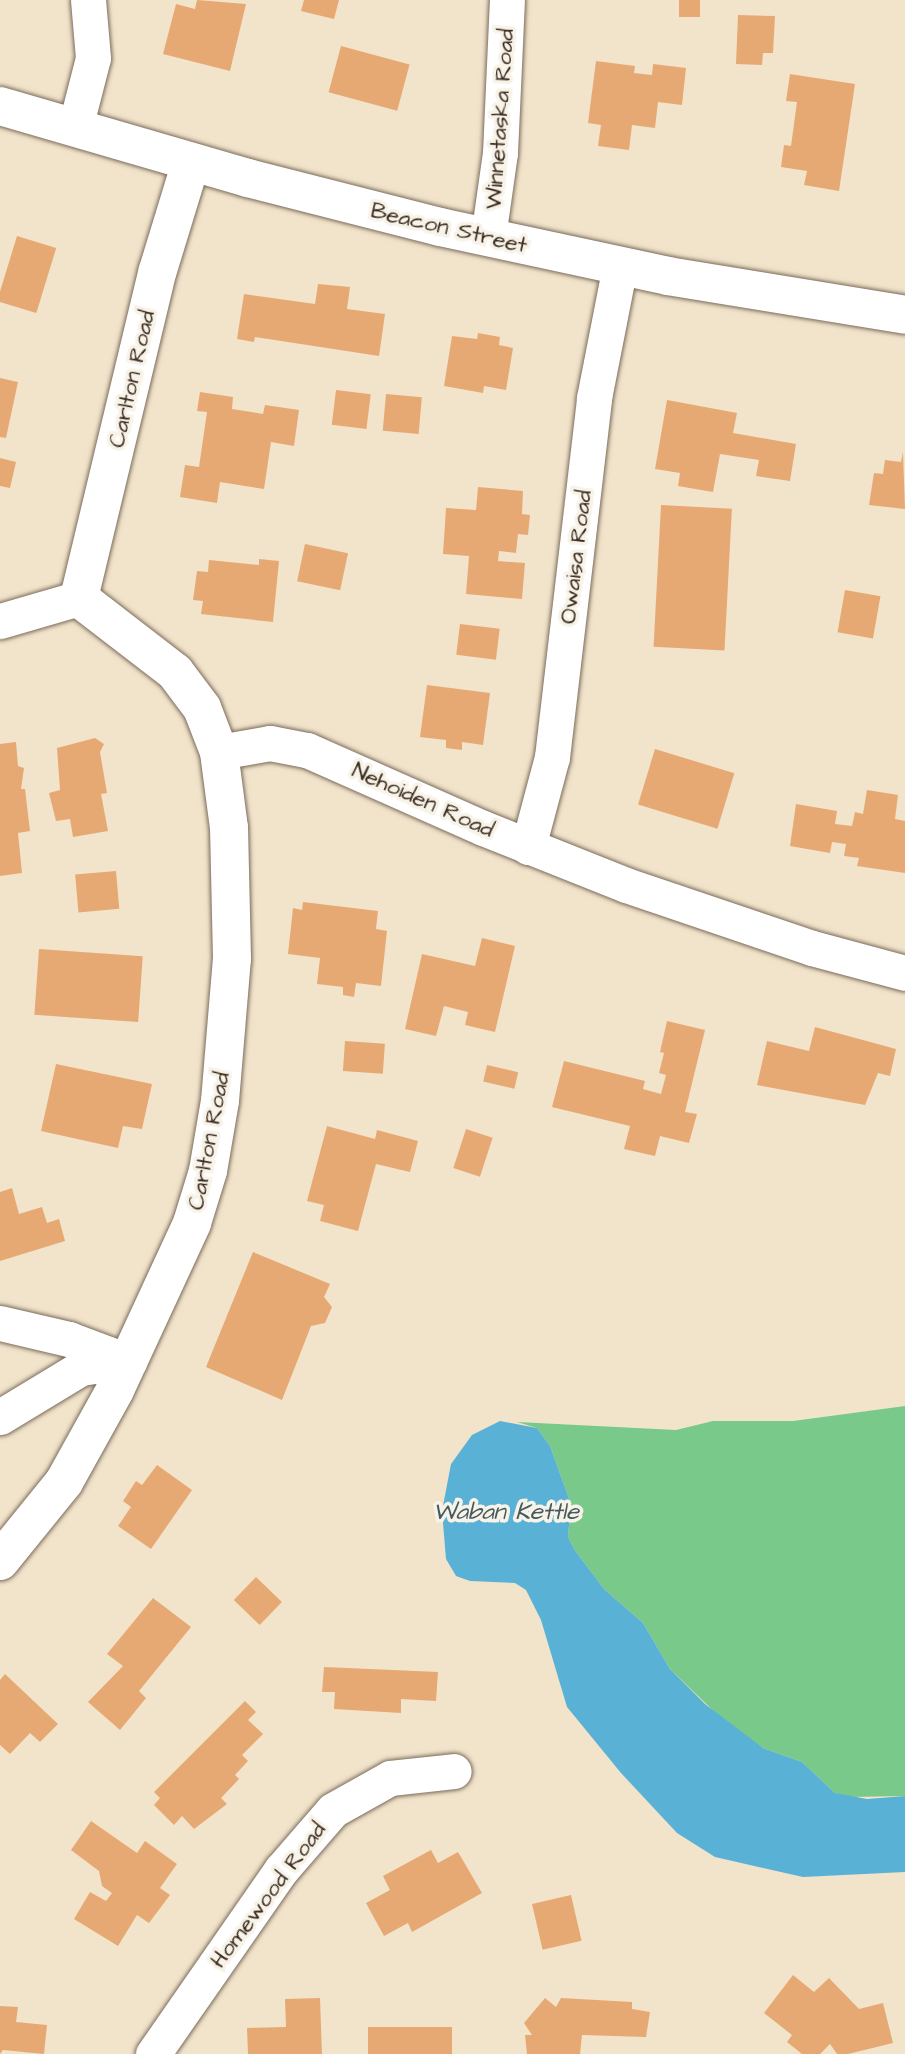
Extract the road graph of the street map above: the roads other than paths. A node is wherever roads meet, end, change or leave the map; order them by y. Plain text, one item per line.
1 (88, 0) edge
2 (507, 0) edge
3 (0, 106) edge
4 (75, 128) junction
5 (191, 162) junction
6 (488, 237) junction
7 (620, 266) junction
8 (905, 315) edge
9 (79, 598) junction
10 (0, 621) edge
11 (219, 752) junction
12 (528, 847) junction
13 (905, 973) edge
14 (0, 1323) edge
15 (129, 1361) junction
16 (0, 1417) edge
17 (0, 1561) edge
18 (454, 1771) dead end
19 (153, 2054) edge

1 - 4 street
2 - 6 street, Winnetaska Road
3 - 4 street, Beacon Street
4 - 5 street, Beacon Street
5 - 6 street, Beacon Street
5 - 9 street, Carlton Road
6 - 7 street, Beacon Street
7 - 8 street, Beacon Street
7 - 12 street, Owaisa Road
9 - 10 street
9 - 11 street
11 - 12 street, Nehoiden Road
11 - 15 street, Carlton Road
12 - 13 street, Nehoiden Road
14 - 15 street
15 - 16 street
15 - 17 street, Carlton Road
18 - 19 street, Homewood Road

